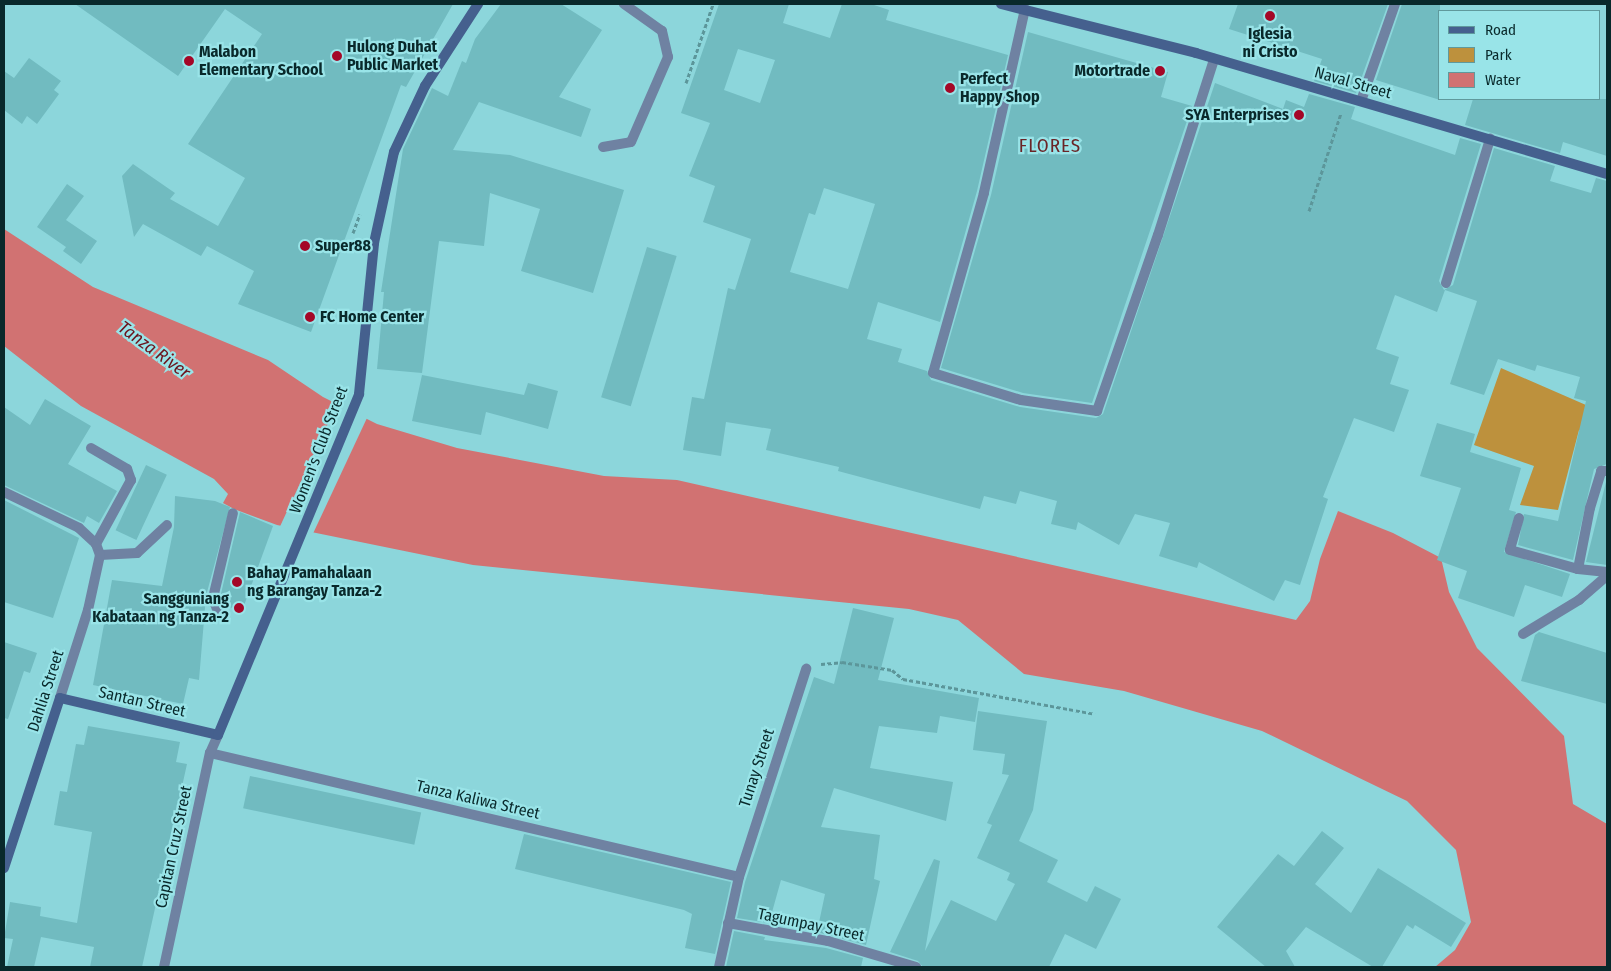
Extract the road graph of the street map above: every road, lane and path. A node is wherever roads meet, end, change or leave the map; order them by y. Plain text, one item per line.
1 (478, 4) edge
2 (624, 4) edge
3 (713, 4) edge
4 (1001, 4) edge
5 (1395, 4) edge
6 (1026, 6) edge
7 (1214, 59) junction
8 (686, 83) dead end
9 (1347, 96) junction
10 (1361, 101) junction
11 (1490, 140) junction
12 (603, 147) dead end
13 (1607, 174) edge
14 (362, 211) dead end
15 (1308, 211) dead end
16 (352, 233) dead end
17 (1446, 283) dead end
18 (91, 448) dead end
19 (1607, 471) edge
20 (4, 492) edge
21 (233, 513) dead end
22 (1519, 518) dead end
23 (167, 525) dead end
24 (96, 544) junction
25 (100, 555) junction
26 (1578, 569) junction
27 (1607, 574) edge
28 (218, 612) dead end
29 (1523, 634) dead end
30 (806, 669) joint
31 (60, 698) junction
32 (1095, 714) dead end
33 (218, 735) junction
34 (210, 753) junction
35 (4, 868) edge
36 (738, 877) junction
37 (728, 923) junction
38 (164, 967) edge
39 (719, 967) edge
40 (916, 967) edge

1 - 33 street, Women's Club Street
2 - 12 street
3 - 8 path
4 - 6 street, Naval Street
5 - 10 street
6 - 7 street, Naval Street
6 - 7 street
7 - 9 street, Naval Street
9 - 10 street, Naval Street
9 - 15 path
10 - 11 street, Naval Street
11 - 13 street, Naval Street
11 - 17 street
14 - 16 path
18 - 24 street
19 - 26 street
20 - 24 street
21 - 28 street
22 - 26 street
23 - 25 street
24 - 25 street
25 - 31 street, Dahlia Street
26 - 27 street
27 - 29 street
30 - 32 path
30 - 36 street, Tunay Street
31 - 33 street, Santan Street
31 - 35 street, Dahlia Street
33 - 34 street, Capitan Cruz Street
34 - 36 street, Tanza Kaliwa Street
34 - 38 street, Capitan Cruz Street
36 - 37 street, Tunay Street
37 - 39 street, Tunay Street
37 - 40 street, Tagumpay Street

